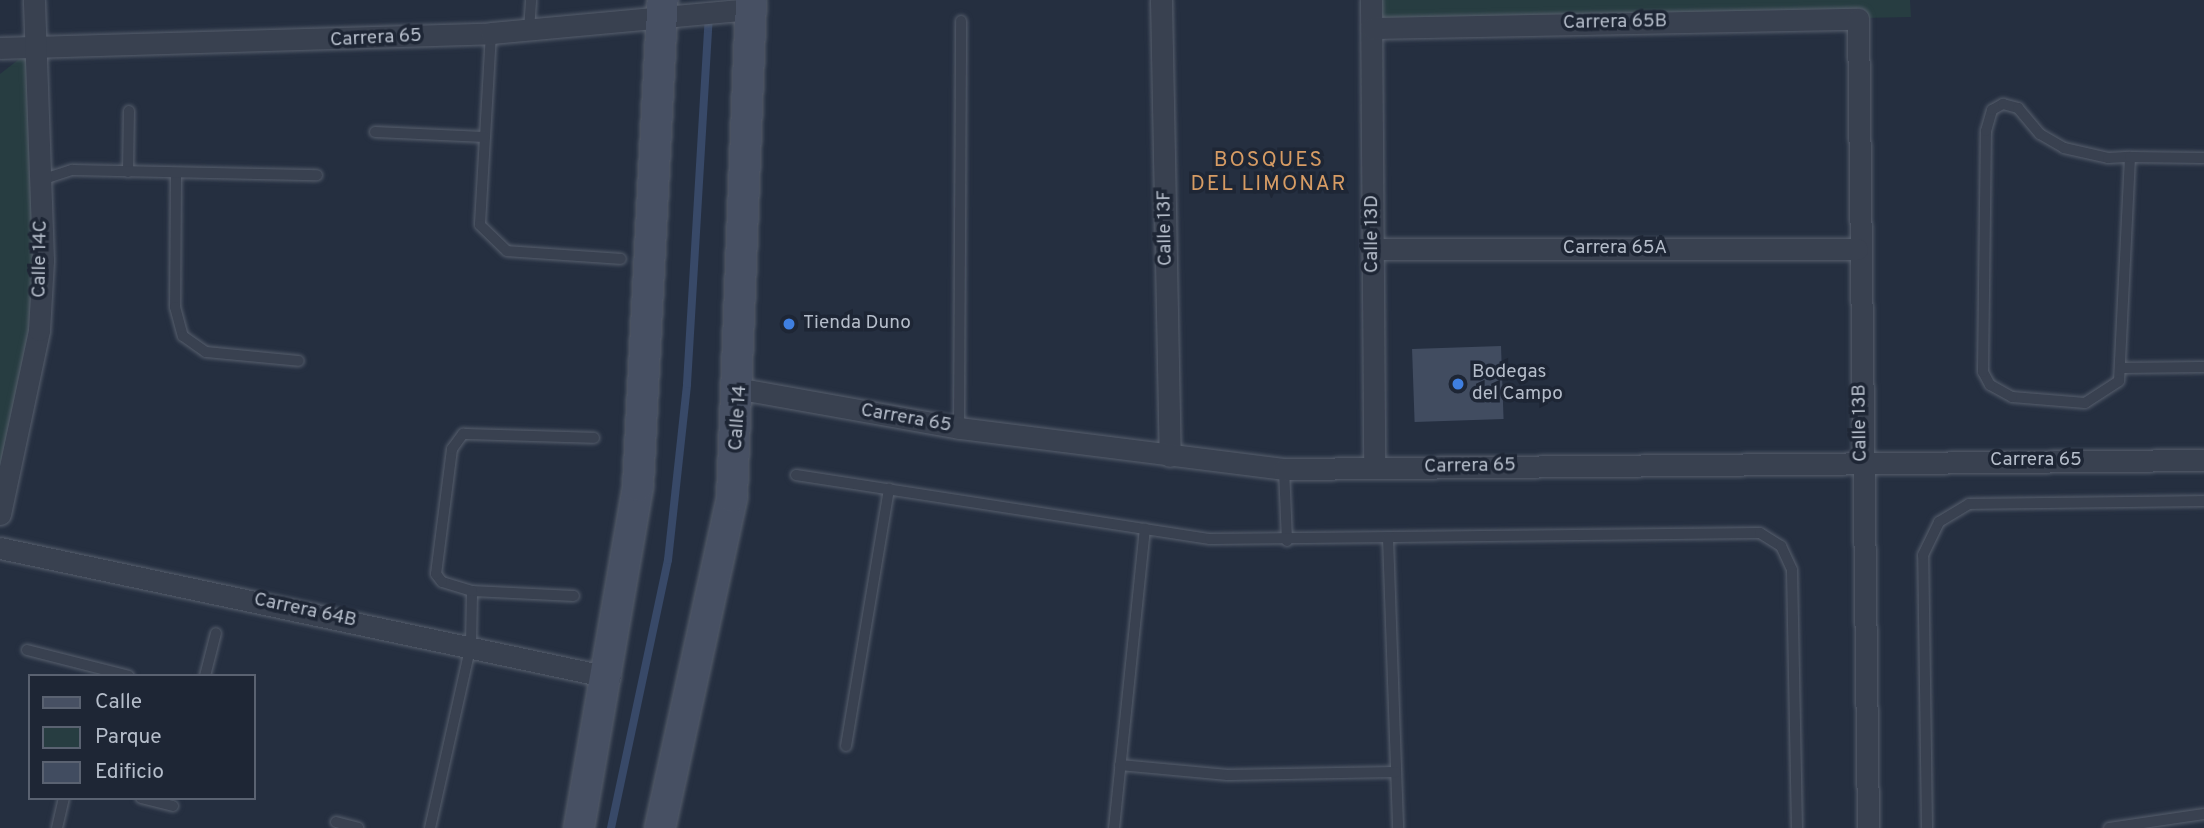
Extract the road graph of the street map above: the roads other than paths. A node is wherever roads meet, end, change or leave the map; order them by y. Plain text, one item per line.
1 (34, 0) edge
2 (531, 0) edge
3 (1161, 0) edge
4 (1371, 0) edge
5 (751, 4) edge
6 (663, 9) edge
7 (1858, 19) joint
8 (961, 21) dead end
9 (1372, 28) junction
10 (529, 30) junction
11 (491, 33) junction
12 (0, 48) edge
13 (32, 49) junction
14 (129, 111) dead end
15 (375, 132) dead end
16 (485, 137) junction
17 (2130, 157) junction
18 (2204, 158) edge
19 (128, 172) junction
20 (176, 173) junction
21 (317, 176) dead end
22 (41, 180) junction
23 (1857, 248) junction
24 (1373, 249) junction
25 (621, 259) dead end
26 (299, 361) dead end
27 (2204, 367) edge
28 (2121, 368) junction
29 (741, 389) junction
30 (959, 428) junction
31 (594, 438) dead end
32 (1170, 456) junction
33 (2204, 460) edge
34 (1861, 463) junction
35 (1374, 468) junction
36 (1284, 469) junction
37 (796, 475) dead end
38 (889, 489) junction
39 (2204, 501) edge
40 (0, 514) edge
41 (1145, 529) junction
42 (1388, 538) junction
43 (1287, 541) junction
44 (0, 548) edge
45 (472, 591) junction
46 (574, 596) dead end
47 (216, 633) dead end
48 (471, 645) junction
49 (27, 650) dead end
50 (94, 671) edge
51 (115, 674) edge
52 (206, 674) edge
53 (609, 677) junction
54 (846, 746) dead end
55 (1120, 765) junction
56 (1396, 772) junction
57 (64, 800) edge
58 (149, 800) edge
59 (173, 806) dead end
60 (2204, 814) edge
61 (336, 822) dead end
62 (57, 828) edge
63 (358, 828) edge
64 (430, 828) edge
65 (579, 828) edge
66 (660, 828) edge
67 (1114, 828) edge
68 (1398, 828) edge
69 (1797, 828) edge
70 (1868, 828) edge
71 (1927, 828) edge
72 (2109, 828) edge

1 - 13 street, Calle 14C
2 - 10 lane
3 - 32 street, Calle 13F
4 - 9 street, Calle 13D
5 - 6 street, Carrera 65
5 - 29 street, Calle 14
6 - 10 street, Carrera 65
6 - 53 street
7 - 9 street, Carrera 65B
7 - 23 street, Calle 13B
8 - 30 lane
9 - 24 street, Calle 13D
10 - 11 street, Carrera 65
11 - 13 street, Carrera 65
11 - 16 lane
12 - 13 street, Carrera 65
13 - 22 street, Calle 14C
14 - 19 lane
15 - 16 lane
16 - 25 lane
17 - 18 lane
17 - 28 lane
17 - 28 lane
19 - 20 lane
19 - 22 lane
20 - 21 lane
20 - 26 lane
22 - 40 street, Calle 14C
23 - 24 street, Carrera 65A
23 - 34 street, Calle 13B
24 - 35 street, Calle 13D
27 - 28 lane
29 - 30 street, Carrera 65
29 - 66 street, Calle 14
30 - 32 street, Carrera 65
31 - 45 lane
32 - 36 street, Carrera 65
33 - 34 street, Carrera 65
34 - 35 street, Carrera 65
34 - 70 street, Calle 13B
35 - 36 street, Carrera 65
36 - 43 lane
37 - 38 lane
38 - 41 lane
38 - 54 lane
39 - 71 lane
41 - 43 lane
41 - 55 lane
42 - 43 lane
42 - 56 lane
42 - 69 lane
44 - 48 street, Carrera 64B
45 - 46 lane
45 - 48 lane
47 - 52 lane
48 - 53 street, Carrera 64B
48 - 64 lane
49 - 50 lane
50 - 51 lane
53 - 65 street
55 - 56 lane
55 - 67 lane
56 - 68 lane
57 - 62 lane
58 - 59 lane
60 - 72 lane
61 - 63 lane

